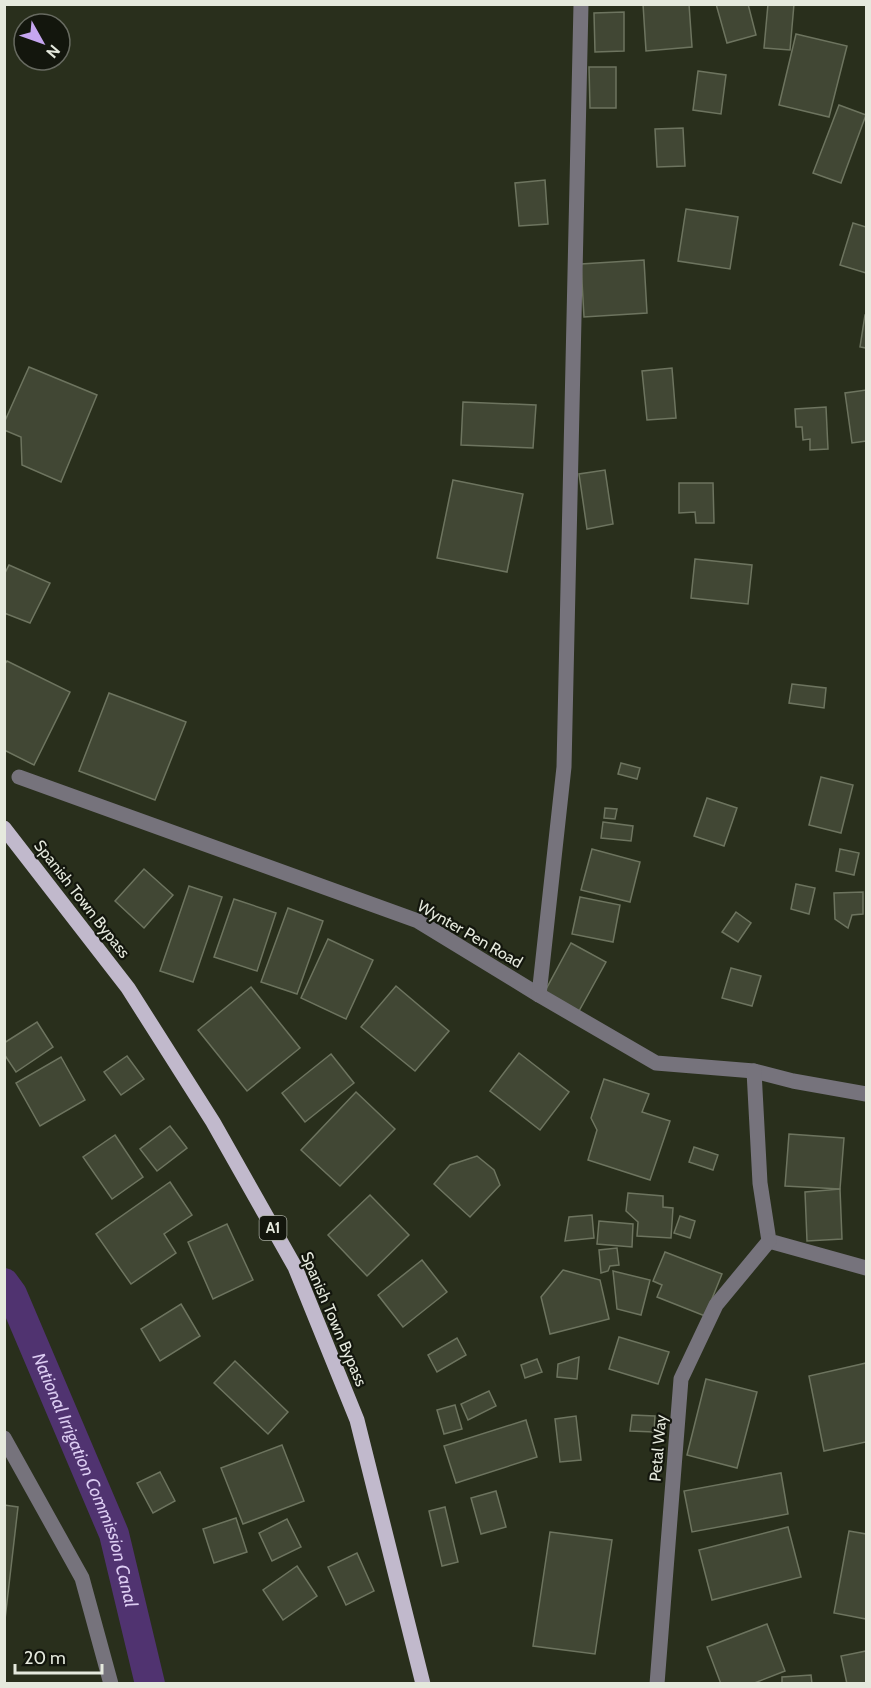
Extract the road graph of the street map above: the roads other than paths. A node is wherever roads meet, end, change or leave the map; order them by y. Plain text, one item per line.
1 (581, 4) edge
2 (19, 777) dead end
3 (4, 828) edge
4 (539, 995) junction
5 (754, 1071) junction
6 (867, 1094) edge
7 (769, 1241) junction
8 (867, 1268) edge
9 (4, 1438) edge
10 (111, 1683) edge
11 (423, 1683) edge
12 (657, 1683) edge

1 - 4 street
2 - 4 street, Wynter Pen Road
3 - 11 main road, Spanish Town Bypass / A1
4 - 5 street, Wynter Pen Road
5 - 6 street, Wynter Pen Road
5 - 7 street
7 - 8 street
7 - 12 street, Petal Way
9 - 10 street

